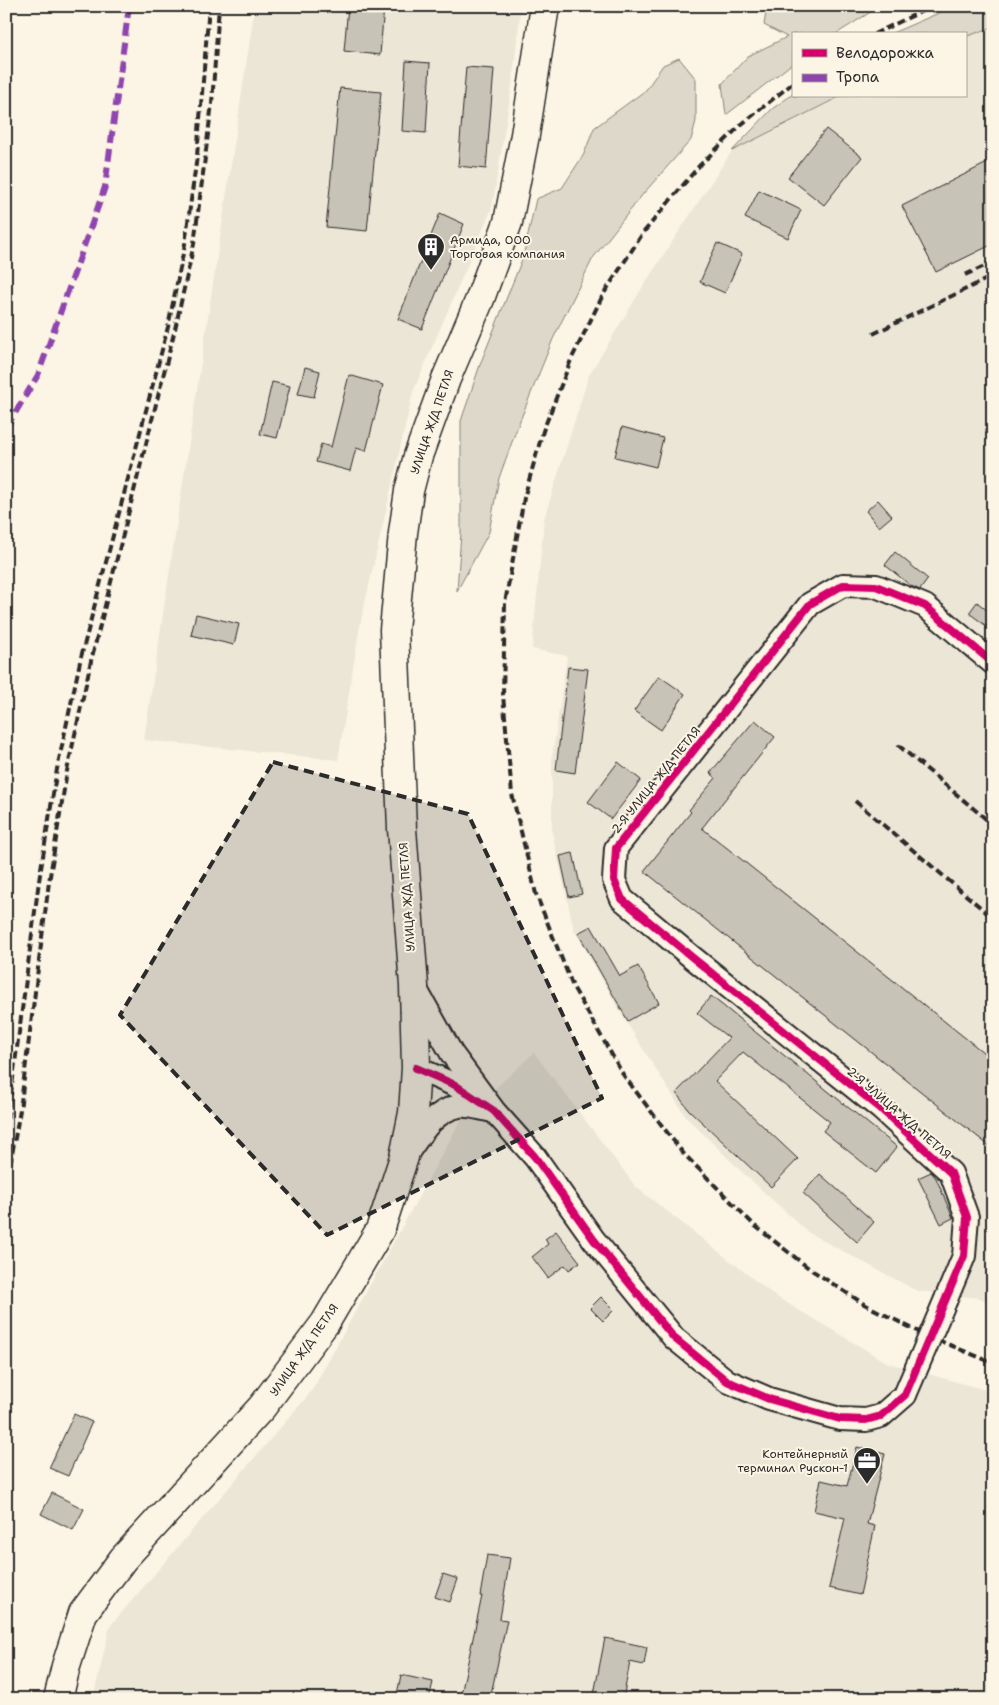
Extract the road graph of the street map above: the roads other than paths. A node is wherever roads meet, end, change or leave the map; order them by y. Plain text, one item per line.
1 (545, 6) edge
2 (993, 663) edge
3 (414, 986) junction
4 (416, 1068) junction
5 (494, 1111) junction
6 (404, 1158) junction
7 (58, 1699) edge

1 - 3 main road, УЛИЦА Ж/Д ПЕТЛЯ
2 - 5 street, 2-Я УЛИЦА Ж/Д ПЕТЛЯ, bridge
3 - 4 main road, УЛИЦА Ж/Д ПЕТЛЯ
3 - 5 street
4 - 5 street, 2-Я УЛИЦА Ж/Д ПЕТЛЯ
4 - 6 main road, УЛИЦА Ж/Д ПЕТЛЯ
5 - 6 street
6 - 7 main road, УЛИЦА Ж/Д ПЕТЛЯ

